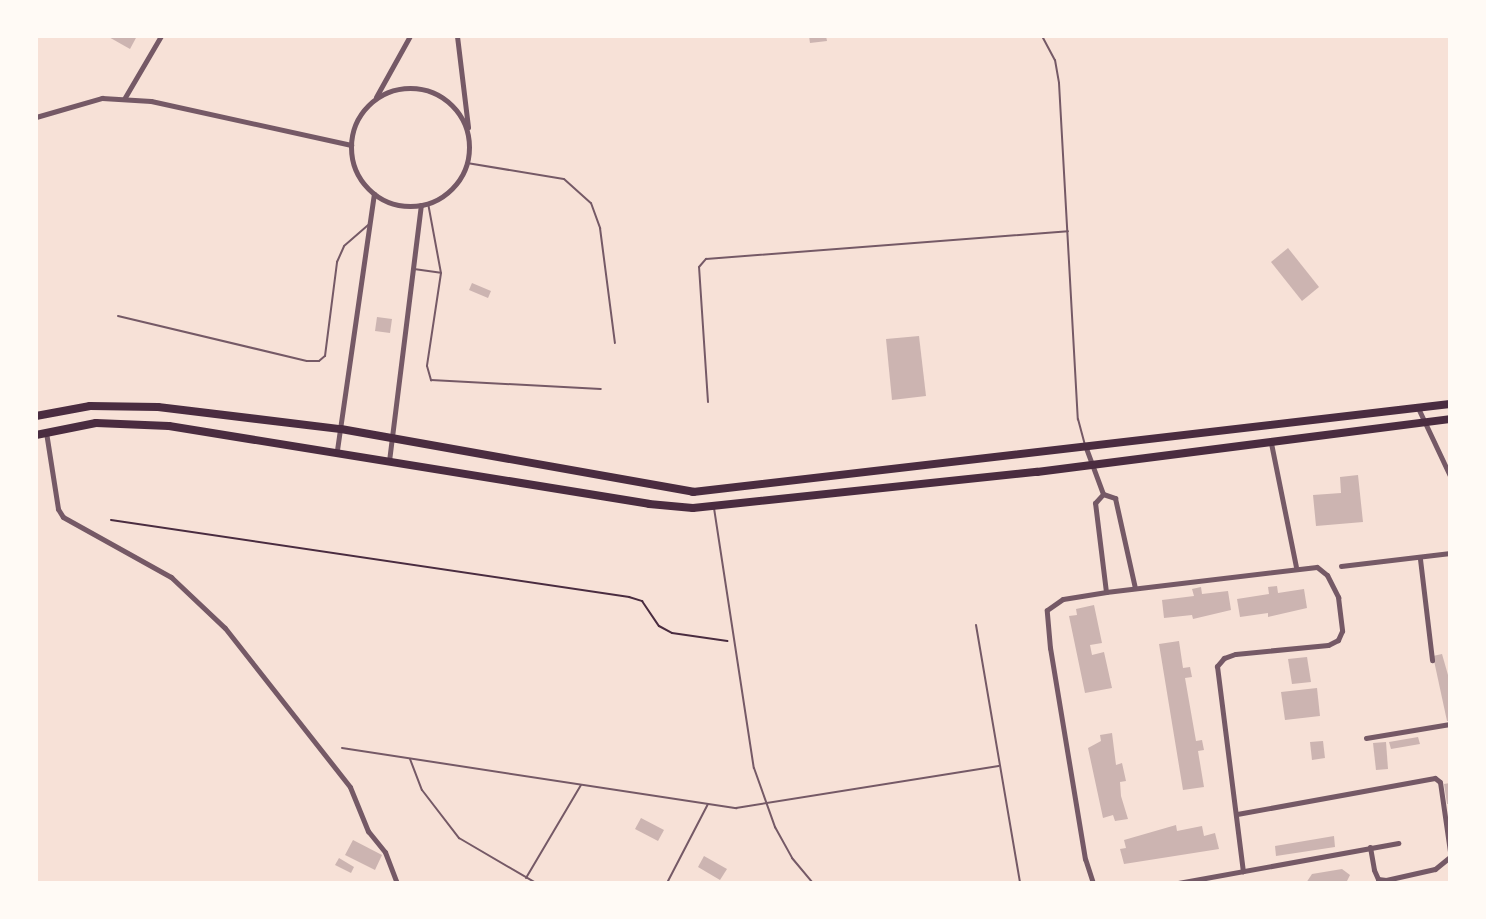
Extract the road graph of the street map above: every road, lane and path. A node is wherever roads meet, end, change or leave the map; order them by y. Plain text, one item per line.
1 (161, 36) edge
2 (410, 36) edge
3 (457, 36) edge
4 (1042, 36) edge
5 (375, 98) junction
6 (124, 99) junction
7 (36, 117) edge
8 (469, 141) junction
9 (351, 145) junction
10 (468, 163) junction
11 (374, 194) junction
12 (428, 202) junction
13 (421, 205) junction
14 (368, 225) junction
15 (1068, 231) junction
16 (413, 269) junction
17 (441, 273) junction
18 (118, 316) dead end
19 (615, 343) dead end
20 (601, 389) dead end
21 (708, 402) dead end
22 (1450, 404) edge
23 (1419, 410) junction
24 (36, 416) edge
25 (1450, 419) edge
26 (1297, 423) junction
27 (1424, 424) junction
28 (341, 429) junction
29 (46, 432) junction
30 (36, 435) edge
31 (1298, 439) junction
32 (391, 440) junction
33 (1271, 443) junction
34 (1086, 448) junction
35 (337, 450) junction
36 (389, 461) junction
37 (1091, 465) junction
38 (1450, 476) edge
39 (711, 491) junction
40 (1103, 494) junction
41 (714, 507) junction
42 (111, 520) dead end
43 (1450, 553) edge
44 (1420, 559) junction
45 (1341, 566) dead end
46 (1296, 567) junction
47 (1135, 588) junction
48 (1106, 592) junction
49 (976, 626) dead end
50 (732, 641) junction
51 (1432, 660) dead end
52 (1450, 724) edge
53 (1366, 738) dead end
54 (342, 748) dead end
55 (410, 758) junction
56 (999, 766) junction
57 (581, 785) junction
58 (708, 804) junction
59 (766, 805) junction
60 (1237, 814) junction
61 (1398, 843) dead end
62 (1370, 847) junction
63 (1450, 851) edge
64 (1450, 857) edge
65 (1243, 871) junction
66 (526, 878) junction
67 (811, 882) edge
68 (397, 883) edge
69 (536, 883) edge
70 (667, 883) edge
71 (1020, 883) edge
72 (1093, 883) edge
73 (1178, 883) edge

1 - 6 street
2 - 5 street
3 - 8 street
4 - 15 lane
5 - 8 street
5 - 9 street
6 - 7 street
6 - 9 street
8 - 10 street
9 - 11 street
10 - 12 street
10 - 19 lane
11 - 13 street
11 - 14 street
12 - 13 street
12 - 17 lane
13 - 16 street
14 - 18 lane
14 - 28 street
15 - 21 lane
15 - 34 lane
16 - 17 lane
16 - 32 street
17 - 20 lane
22 - 23 main road
23 - 26 main road
23 - 27 street
24 - 28 main road
25 - 27 main road
26 - 31 main road
26 - 34 main road
27 - 31 main road
27 - 38 street
28 - 32 main road
28 - 35 street
29 - 30 main road
29 - 35 main road
29 - 68 street
31 - 33 main road
32 - 36 street
32 - 39 main road
33 - 37 main road
33 - 46 street
34 - 37 street
34 - 39 main road
35 - 36 main road
36 - 41 main road
37 - 40 street
37 - 41 main road
39 - 41 lane
40 - 47 street
40 - 48 street
41 - 50 lane
42 - 50 path
43 - 44 street
44 - 45 street
44 - 51 street
46 - 47 street
46 - 60 street
47 - 48 street
48 - 72 street
49 - 56 lane
50 - 59 lane
52 - 53 street
54 - 55 lane
55 - 57 lane
55 - 66 lane
56 - 59 lane
56 - 71 lane
57 - 58 lane
57 - 66 lane
58 - 59 lane
58 - 70 lane
59 - 67 lane
60 - 63 street
60 - 65 street
61 - 62 street
62 - 64 street
62 - 65 street
65 - 73 street
66 - 69 lane

